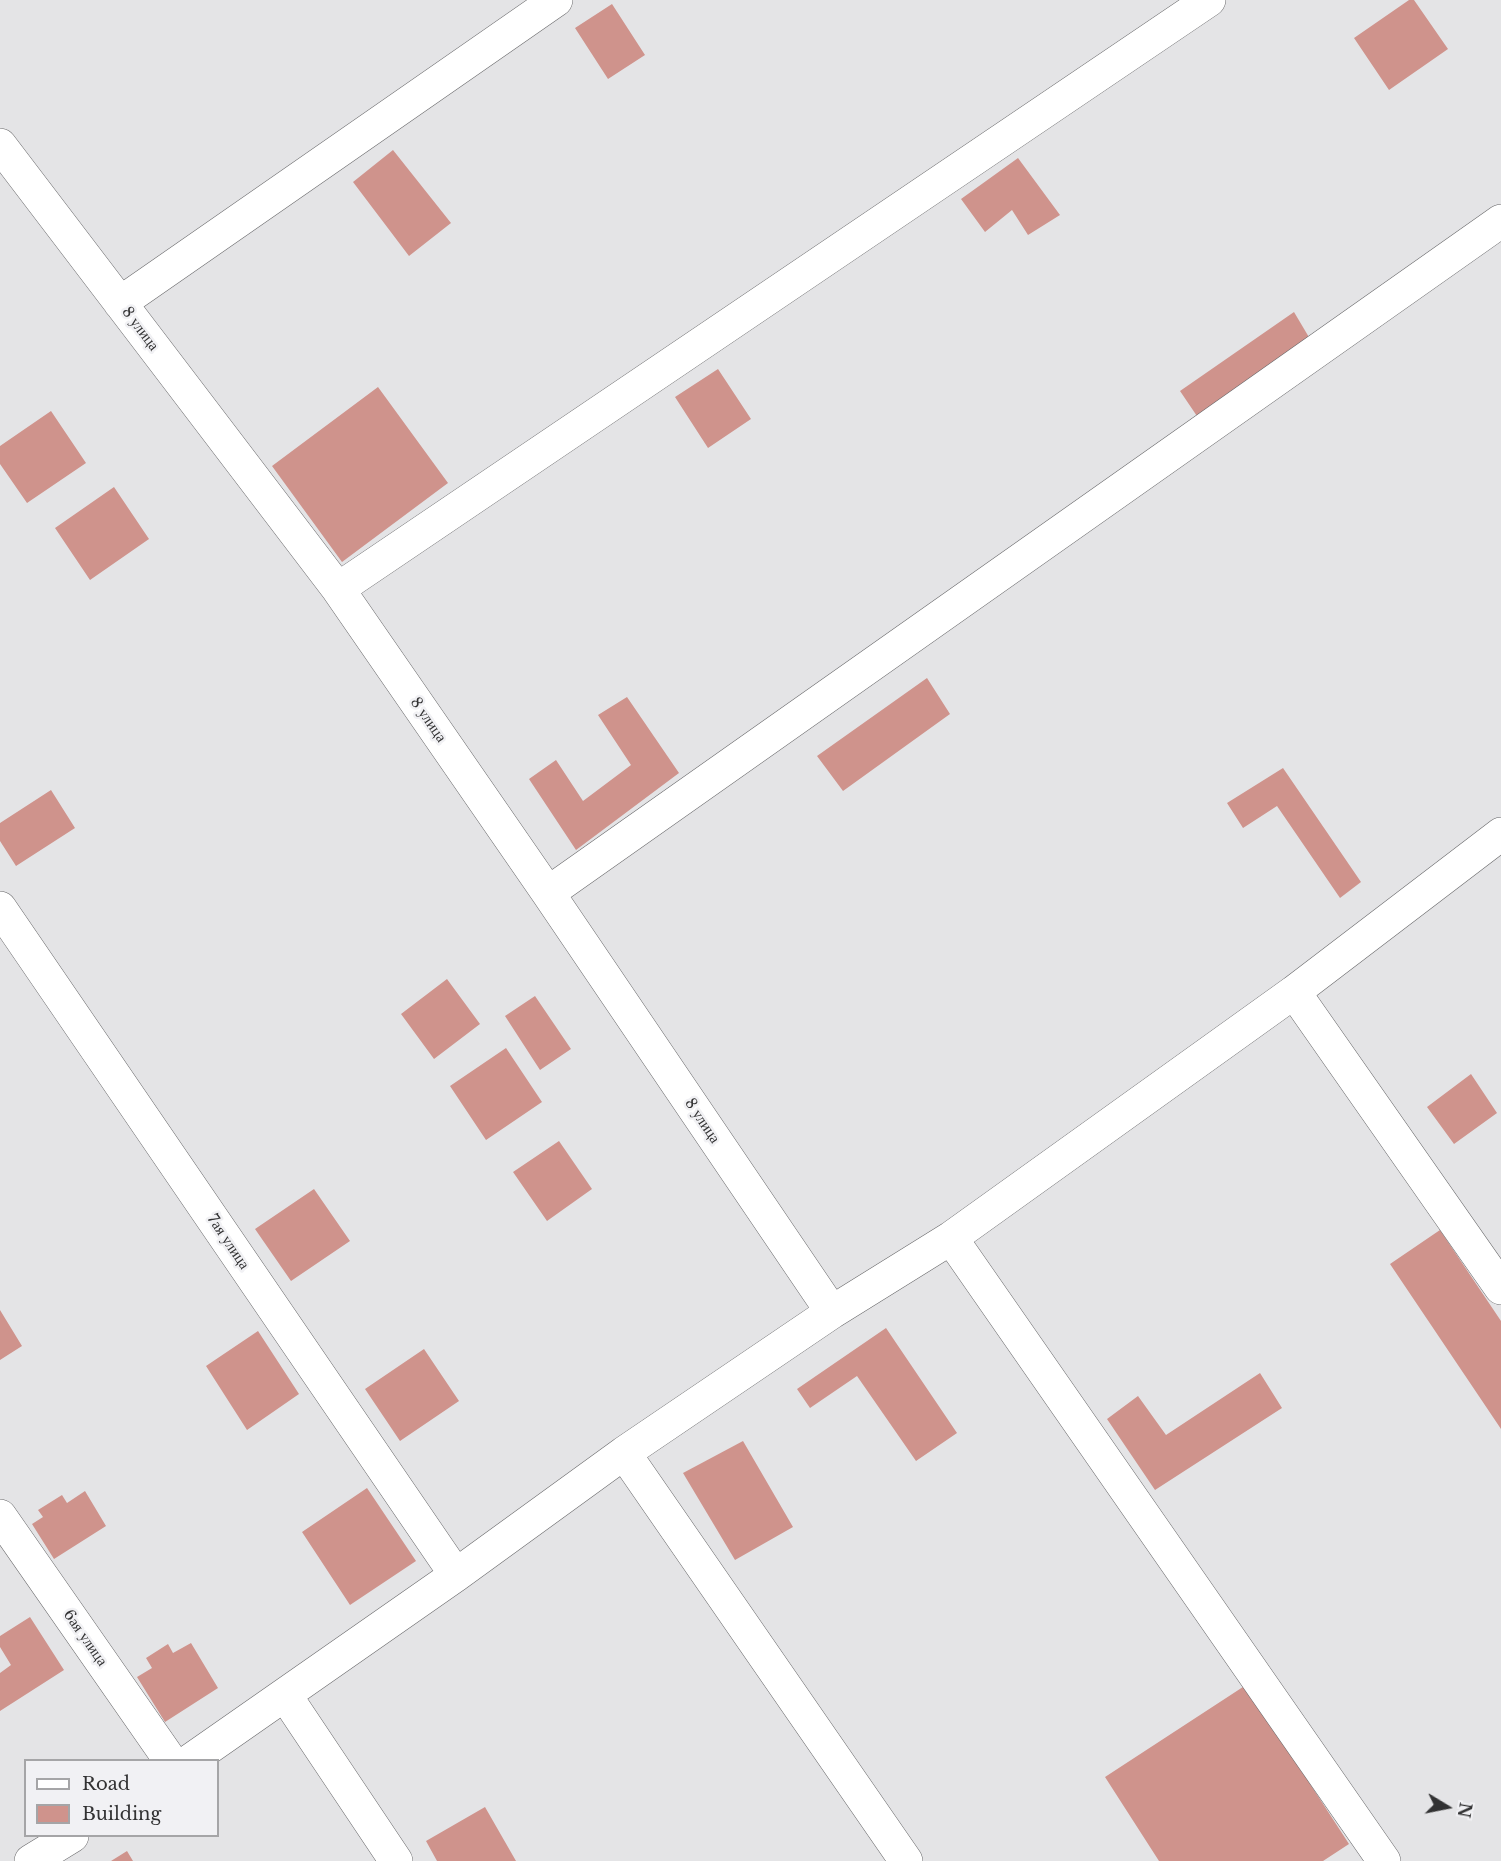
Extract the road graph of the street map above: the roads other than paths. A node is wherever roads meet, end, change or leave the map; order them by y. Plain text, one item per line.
1 (556, 0) edge
2 (1209, 0) edge
3 (0, 146) edge
4 (1501, 221) edge
5 (120, 303) junction
6 (338, 589) junction
7 (1501, 834) edge
8 (548, 893) junction
9 (0, 908) edge
10 (1294, 992) junction
11 (951, 1238) junction
12 (1501, 1288) edge
13 (832, 1312) junction
14 (624, 1453) junction
15 (0, 1516) edge
16 (456, 1575) junction
17 (285, 1695) junction
18 (169, 1759) edge
19 (194, 1759) edge
20 (70, 1837) edge
21 (31, 1861) edge
22 (396, 1861) edge
23 (906, 1861) edge
24 (1384, 1861) edge

1 - 5 street
2 - 6 street
3 - 5 street, 8 улица
4 - 8 street
5 - 6 street, 8 улица
6 - 8 street, 8 улица
7 - 10 street
8 - 13 street, 8 улица
9 - 16 street, 7ая улица
10 - 11 street
10 - 12 street
11 - 13 street
11 - 24 street
13 - 14 street
14 - 16 street
14 - 23 street
15 - 18 street, 6ая улица
16 - 17 street
17 - 19 street
17 - 22 street
20 - 21 street

